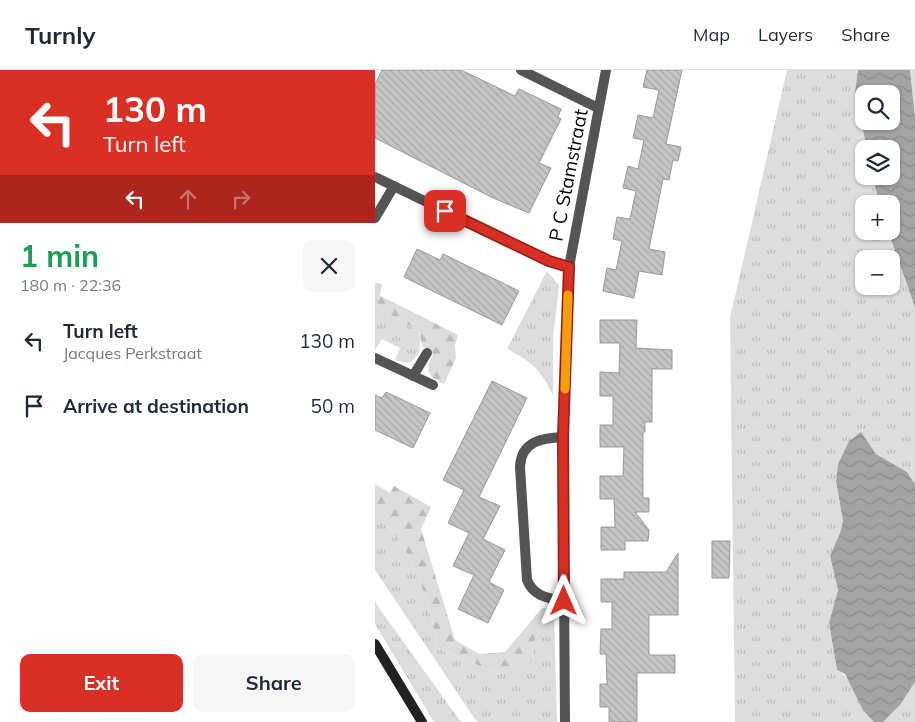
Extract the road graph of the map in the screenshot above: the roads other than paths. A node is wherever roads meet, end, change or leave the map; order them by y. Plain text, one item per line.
1 (521, 70) edge
2 (606, 70) edge
3 (598, 108) junction
4 (375, 177) edge
5 (393, 186) junction
6 (375, 218) edge
7 (569, 267) junction
8 (427, 353) dead end
9 (375, 358) edge
10 (413, 376) junction
11 (433, 385) dead end
12 (563, 437) junction
13 (564, 601) junction
14 (375, 644) edge
15 (421, 722) edge
16 (565, 722) edge

1 - 3 street
2 - 3 street, P C Stamstraat
3 - 7 street, P C Stamstraat
4 - 5 street
5 - 6 street
5 - 7 street
7 - 12 street, P C Stamstraat
8 - 10 street
9 - 10 street
10 - 11 street
12 - 13 street, P C Stamstraat
12 - 13 street
13 - 16 street, P C Stamstraat
14 - 15 main road

